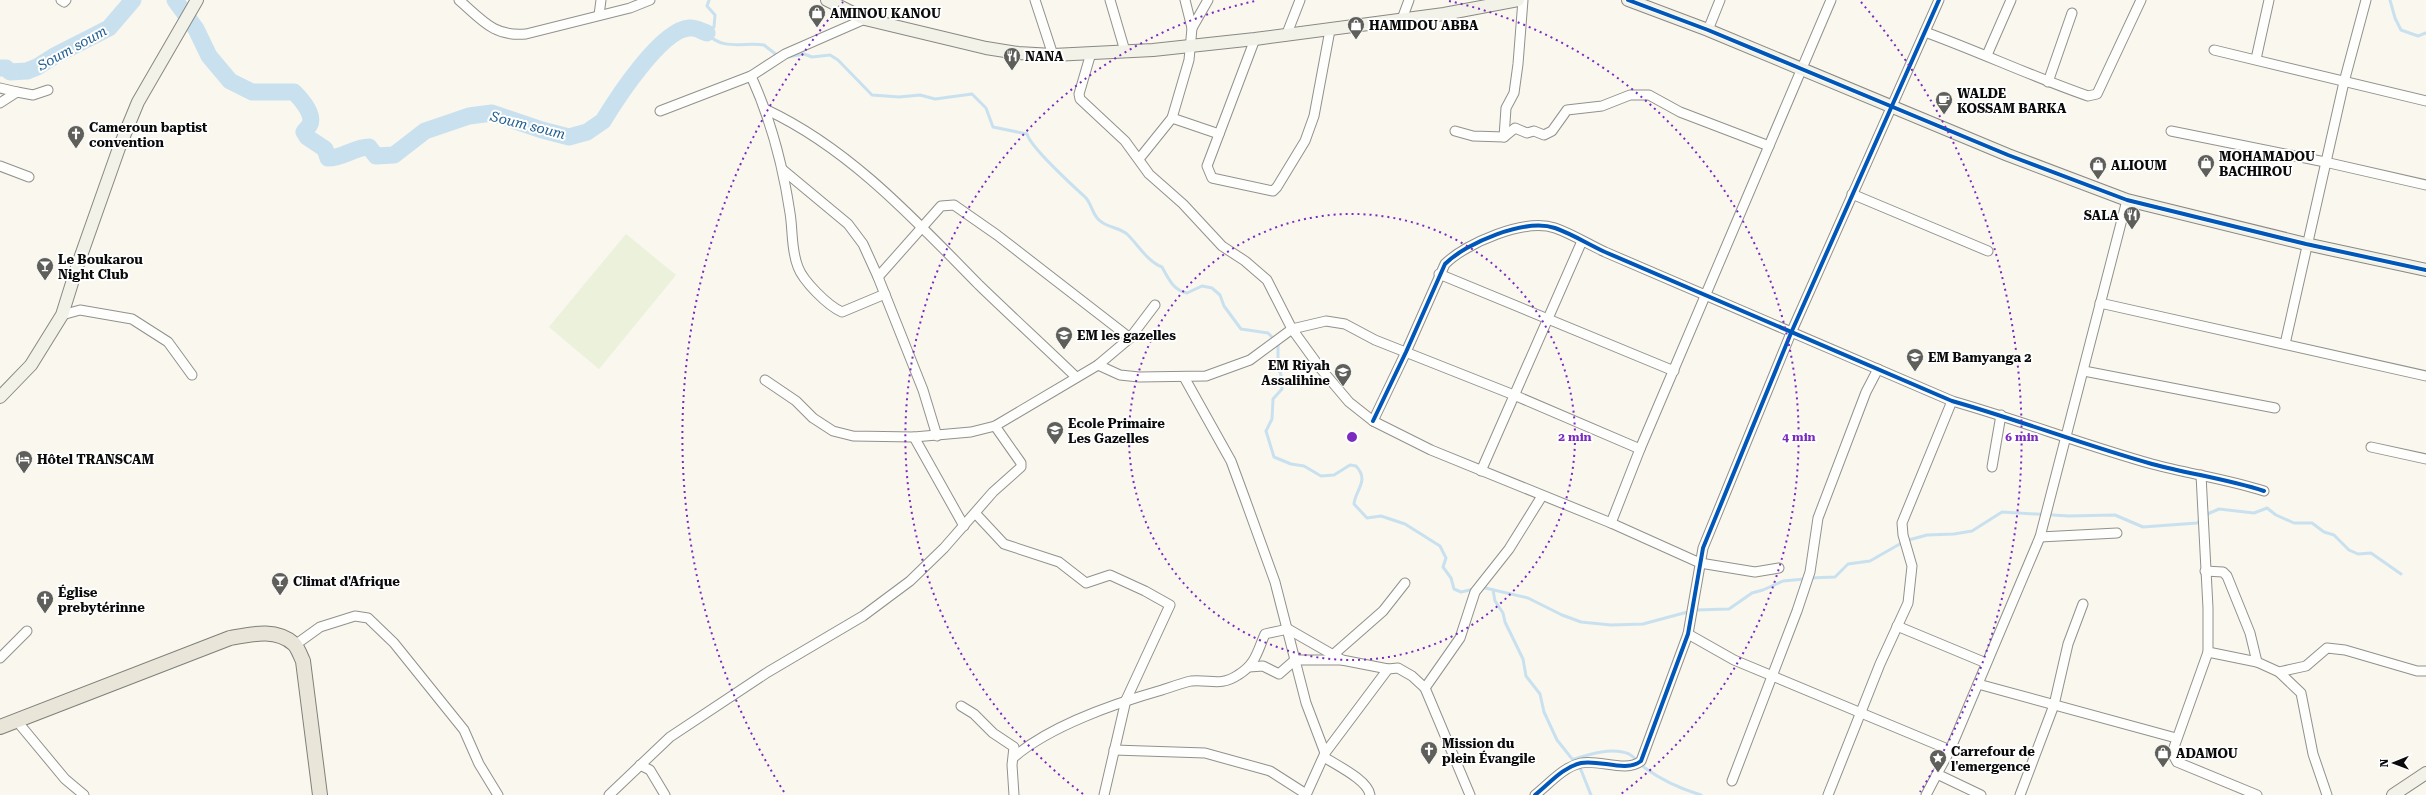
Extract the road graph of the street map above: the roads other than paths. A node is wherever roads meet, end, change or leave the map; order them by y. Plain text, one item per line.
1 (61, 0) edge
2 (66, 0) edge
3 (197, 0) edge
4 (459, 0) edge
5 (601, 0) edge
6 (650, 0) edge
7 (827, 0) edge
8 (1035, 0) edge
9 (1110, 0) edge
10 (1185, 0) edge
11 (1208, 0) edge
12 (1300, 0) edge
13 (1409, 0) edge
14 (1523, 0) edge
15 (1628, 0) edge
16 (1720, 0) edge
17 (1831, 0) edge
18 (1939, 0) edge
19 (2011, 0) edge
20 (2141, 0) edge
21 (2269, 0) edge
22 (2366, 0) edge
23 (1513, 1) edge
24 (2072, 13) dead end
25 (599, 16) junction
26 (865, 19) junction
27 (1402, 19) junction
28 (1192, 28) junction
29 (1330, 30) junction
30 (1708, 30) junction
31 (1925, 32) junction
32 (1286, 36) junction
33 (1255, 40) junction
34 (1190, 46) junction
35 (2214, 50) dead end
36 (1125, 51) junction
37 (1091, 53) junction
38 (1053, 55) junction
39 (1987, 55) junction
40 (2256, 59) junction
41 (1802, 70) junction
42 (751, 76) junction
43 (2048, 82) junction
44 (2344, 82) junction
45 (0, 88) edge
46 (48, 90) dead end
47 (17, 92) junction
48 (2426, 101) edge
49 (0, 103) edge
50 (1890, 107) junction
51 (767, 110) junction
52 (660, 111) dead end
53 (1172, 118) junction
54 (1455, 131) dead end
55 (2171, 131) dead end
56 (1219, 134) junction
57 (1504, 137) junction
58 (1769, 146) junction
59 (1139, 159) junction
60 (2325, 162) junction
61 (0, 166) edge
62 (783, 170) junction
63 (29, 177) dead end
64 (2426, 185) edge
65 (1852, 194) junction
66 (2127, 200) junction
67 (922, 227) junction
68 (1582, 241) junction
69 (2306, 244) junction
70 (1988, 251) dead end
71 (2426, 270) edge
72 (1439, 274) junction
73 (878, 277) junction
74 (885, 294) junction
75 (1707, 296) junction
76 (2100, 303) junction
77 (1155, 305) dead end
78 (62, 315) junction
79 (1548, 319) junction
80 (1292, 329) junction
81 (1791, 333) junction
82 (1130, 338) junction
83 (2285, 344) junction
84 (1406, 352) junction
85 (1098, 365) junction
86 (1878, 370) junction
87 (1674, 371) junction
88 (2084, 371) junction
89 (192, 375) dead end
90 (2426, 376) edge
91 (1076, 377) junction
92 (1184, 377) junction
93 (765, 380) dead end
94 (1514, 395) junction
95 (0, 397) edge
96 (1952, 401) junction
97 (2276, 408) dead end
98 (2001, 415) junction
99 (1373, 421) junction
100 (995, 426) junction
101 (937, 436) junction
102 (2067, 436) junction
103 (914, 437) junction
104 (2371, 447) dead end
105 (1640, 449) junction
106 (2426, 459) edge
107 (1992, 467) dead end
108 (1481, 471) junction
109 (2201, 475) junction
110 (2264, 491) dead end
111 (1542, 496) junction
112 (976, 514) junction
113 (1611, 523) junction
114 (964, 526) junction
115 (2117, 533) dead end
116 (2040, 537) junction
117 (1700, 563) junction
118 (1779, 568) dead end
119 (2205, 571) junction
120 (1405, 584) dead end
121 (2083, 604) dead end
122 (1897, 626) junction
123 (1288, 629) junction
124 (27, 631) dead end
125 (1688, 634) junction
126 (295, 645) junction
127 (2208, 652) junction
128 (1334, 654) junction
129 (0, 658) edge
130 (1295, 660) junction
131 (1342, 660) junction
132 (2257, 662) junction
133 (1986, 663) junction
134 (1249, 667) junction
135 (1388, 669) junction
136 (2426, 671) edge
137 (2279, 672) junction
138 (1772, 675) junction
139 (1978, 684) junction
140 (1425, 688) junction
141 (1126, 700) junction
142 (2054, 705) junction
143 (961, 706) dead end
144 (1861, 712) junction
145 (16, 720) junction
146 (0, 726) edge
147 (2176, 738) junction
148 (1114, 750) junction
149 (1950, 750) junction
150 (1324, 755) junction
151 (1014, 757) junction
152 (640, 765) junction
153 (2426, 773) edge
154 (1937, 774) junction
155 (1732, 781) dead end
156 (1306, 794) edge
157 (84, 795) edge
158 (320, 795) edge
159 (498, 795) edge
160 (609, 795) edge
161 (666, 795) edge
162 (1014, 795) edge
163 (1104, 795) edge
164 (1370, 795) edge
165 (1470, 795) edge
166 (1535, 795) edge
167 (1828, 795) edge
168 (1926, 795) edge
169 (1981, 795) edge
170 (2020, 795) edge
171 (2257, 795) edge
172 (2327, 795) edge
173 (2393, 795) edge

1 - 2 street
3 - 78 street
4 - 25 street
5 - 25 street
6 - 25 street
7 - 26 street
8 - 38 street
9 - 36 street
10 - 28 street
11 - 28 street
12 - 32 street
13 - 27 street
14 - 57 street
15 - 30 street
16 - 30 street
17 - 41 street
18 - 31 street
19 - 39 street
20 - 43 street
21 - 40 street
22 - 44 street
23 - 27 street
24 - 43 street
26 - 38 street
26 - 42 street
27 - 29 street
28 - 34 street
29 - 32 street
29 - 56 street
30 - 41 street
31 - 39 street
31 - 50 street
32 - 33 street
33 - 34 street
33 - 56 street
34 - 36 street
34 - 53 street
35 - 40 street
36 - 37 street
37 - 38 street
37 - 59 street
39 - 43 street
40 - 44 street
41 - 50 street
41 - 58 street
42 - 51 street
42 - 52 street
44 - 48 street
44 - 60 street
45 - 47 street
46 - 47 street
47 - 49 street
50 - 65 street
50 - 66 street
51 - 62 street
51 - 67 street
53 - 56 street
53 - 59 street
54 - 57 street
55 - 60 street
57 - 58 street
58 - 75 street
59 - 80 street
60 - 64 street
60 - 69 street
61 - 63 street
62 - 73 street
62 - 74 street
65 - 70 street
65 - 81 street
66 - 69 street
66 - 76 street
67 - 73 street
67 - 82 street
67 - 91 street
68 - 72 street
68 - 75 street
68 - 79 street
69 - 71 street
69 - 83 street
72 - 79 street
72 - 84 street
73 - 74 street
74 - 101 street
75 - 81 street
75 - 87 street
76 - 83 street
76 - 88 street
77 - 82 street
78 - 89 street
78 - 95 street
79 - 87 street
79 - 94 street
80 - 84 street
80 - 92 street
80 - 99 street
81 - 86 street
81 - 117 street
82 - 85 street
83 - 90 street
84 - 94 street
84 - 99 street
85 - 91 street
85 - 92 street
86 - 96 street
86 - 138 street
87 - 105 street
88 - 97 street
88 - 102 street
91 - 100 street
92 - 123 street
93 - 103 street
94 - 105 street
94 - 108 street
96 - 98 street
96 - 122 street
98 - 102 street
98 - 107 street
99 - 108 street
100 - 101 street
100 - 112 street
101 - 103 street
102 - 109 street
102 - 116 street
103 - 114 street
104 - 106 street
105 - 113 street
108 - 111 street
109 - 110 street
109 - 119 street
111 - 113 street
111 - 140 street
112 - 114 street
112 - 141 street
113 - 117 street
114 - 152 street
115 - 116 street
116 - 133 street
117 - 118 street
117 - 125 street
119 - 127 street
119 - 132 street
120 - 128 street
121 - 142 street
122 - 133 street
122 - 144 street
123 - 128 street
123 - 130 street
123 - 134 street
124 - 129 street
125 - 138 street
125 - 166 street
126 - 145 main road
126 - 158 main road
126 - 159 street
127 - 132 street
127 - 147 street
128 - 131 street
130 - 131 street
130 - 134 street
130 - 150 street
131 - 135 street
132 - 137 street
133 - 139 street
134 - 141 street
135 - 140 street
135 - 150 street
136 - 137 street
137 - 172 street
138 - 144 street
138 - 155 street
139 - 142 street
139 - 149 street
140 - 165 street
141 - 148 street
141 - 151 street
142 - 147 street
142 - 170 street
143 - 151 street
144 - 149 street
144 - 167 street
145 - 146 main road
145 - 157 street
147 - 171 street
148 - 156 street
148 - 163 street
149 - 154 street
150 - 156 street
150 - 164 street
151 - 162 street
152 - 160 street
152 - 161 street
153 - 173 street
154 - 168 street
154 - 169 street

